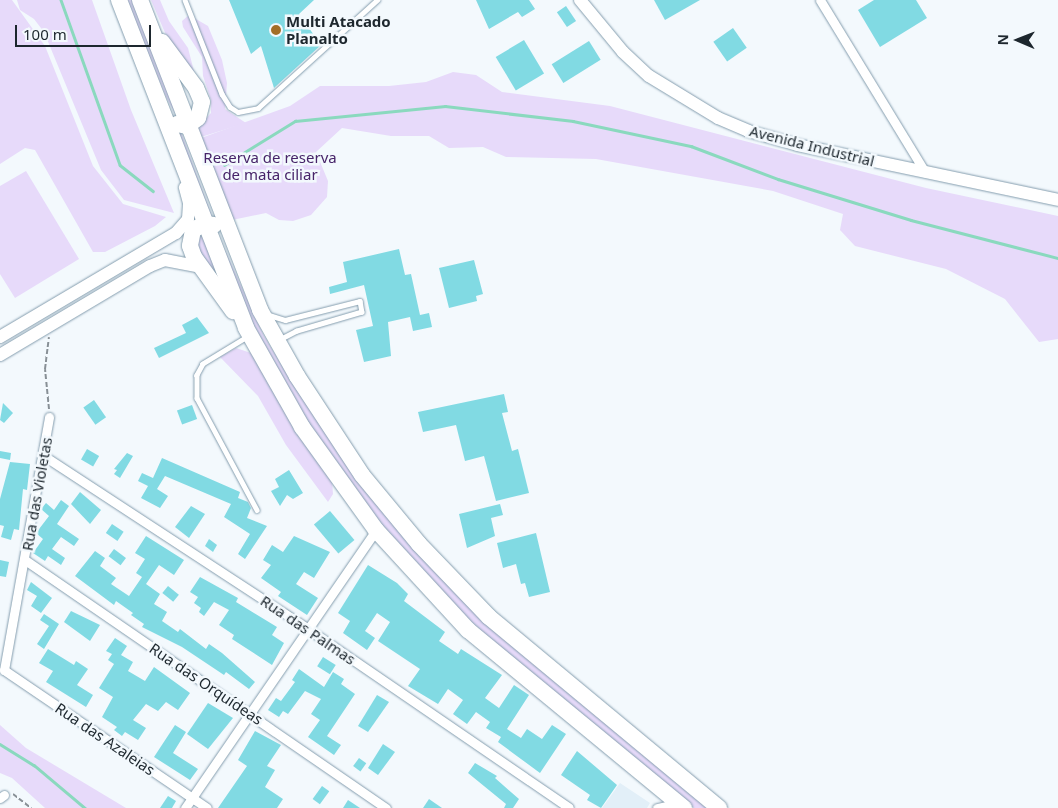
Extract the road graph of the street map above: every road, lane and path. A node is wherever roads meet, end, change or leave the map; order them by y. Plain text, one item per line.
1 (119, 0) edge
2 (140, 0) edge
3 (185, 0) edge
4 (377, 0) edge
5 (580, 0) edge
6 (820, 0) edge
7 (155, 92) junction
8 (187, 126) junction
9 (176, 151) junction
10 (925, 172) junction
11 (1058, 200) edge
12 (204, 224) junction
13 (200, 267) junction
14 (118, 269) junction
15 (124, 281) junction
16 (260, 310) junction
17 (58, 320) junction
18 (248, 332) junction
19 (0, 337) edge
20 (279, 342) junction
21 (0, 355) edge
22 (50, 417) joint
23 (44, 456) junction
24 (258, 510) dead end
25 (376, 530) junction
26 (25, 560) junction
27 (308, 629) junction
28 (2, 670) edge
29 (249, 714) junction
30 (663, 791) junction
31 (2, 797) edge
32 (192, 798) junction
33 (681, 805) edge
34 (31, 808) edge
35 (185, 808) edge
36 (207, 808) edge
37 (386, 808) edge
38 (569, 808) edge
39 (658, 808) edge
40 (719, 808) edge

1 - 7 highway
2 - 8 highway
2 - 8 highway
3 - 4 lane
5 - 10 street, Avenida Industrial
6 - 10 street
7 - 8 highway
7 - 9 highway
8 - 16 highway
9 - 12 highway
9 - 14 street
10 - 11 street, Avenida Industrial
12 - 13 highway
12 - 16 highway
12 - 18 highway
13 - 15 street
13 - 18 highway
14 - 15 lane
14 - 19 street
15 - 17 street
16 - 20 highway
16 - 20 lane
17 - 21 street
17 - 22 path, Rua das Violetas
18 - 24 lane
18 - 25 highway
20 - 40 highway
22 - 23 street, Rua das Violetas
23 - 26 street, Rua das Violetas
23 - 27 street, Rua das Palmas
25 - 27 street
25 - 30 highway
26 - 28 street, Rua das Violetas
26 - 29 street, Rua das Orquídeas
27 - 29 street
27 - 38 street, Rua das Palmas
28 - 32 street, Rua das Azaleias
29 - 32 street
29 - 37 street, Rua das Orquídeas
30 - 33 highway
30 - 39 street
31 - 34 path
32 - 35 street
32 - 36 street, Rua das Azaleias
33 - 39 street

